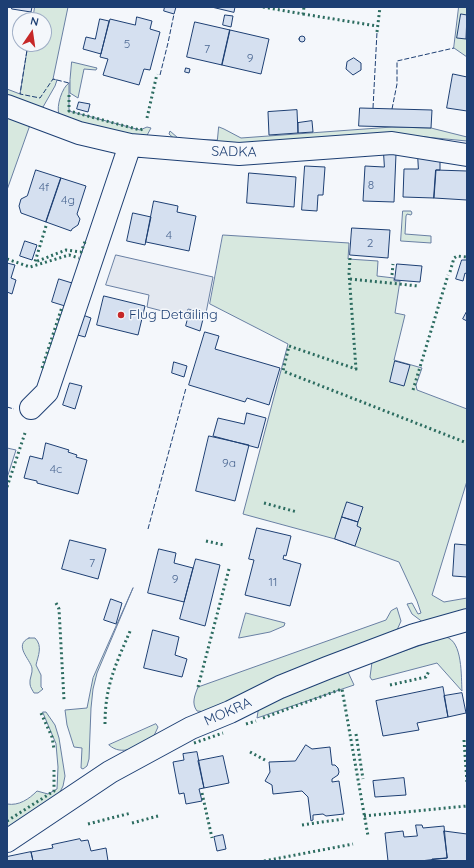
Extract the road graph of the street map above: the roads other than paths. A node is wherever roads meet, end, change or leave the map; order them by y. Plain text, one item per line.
1 (7, 106) edge
2 (130, 145) junction
3 (467, 155) edge
4 (31, 408) dead end
5 (467, 620) edge
6 (7, 841) edge

1 - 2 street, SADKA
2 - 3 street, SADKA
2 - 4 street
5 - 6 street, MOKRA

